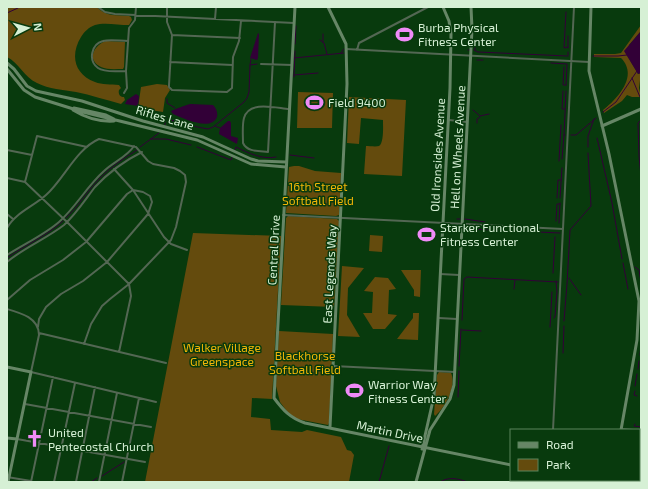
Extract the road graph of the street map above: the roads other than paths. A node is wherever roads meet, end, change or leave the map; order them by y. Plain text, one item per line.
1 (98, 7) edge
2 (136, 7) edge
3 (167, 7) edge
4 (216, 7) edge
5 (295, 7) edge
6 (328, 7) edge
7 (428, 7) edge
8 (443, 7) edge
9 (470, 7) edge
10 (574, 7) edge
11 (591, 7) edge
12 (135, 15) junction
13 (167, 16) junction
14 (215, 19) junction
15 (241, 21) junction
16 (275, 22) junction
17 (294, 23) junction
18 (172, 35) junction
19 (240, 38) junction
20 (128, 41) junction
21 (346, 49) junction
22 (357, 50) junction
23 (452, 54) junction
24 (471, 55) junction
25 (571, 61) junction
26 (170, 62) junction
27 (589, 62) junction
28 (7, 63) edge
29 (261, 64) dead end
30 (232, 65) junction
31 (273, 65) junction
32 (292, 65) junction
33 (7, 69) edge
34 (126, 71) junction
35 (124, 93) dead end
36 (270, 107) junction
37 (289, 108) junction
38 (641, 109) edge
39 (448, 120) junction
40 (468, 122) junction
41 (602, 126) junction
42 (134, 146) junction
43 (87, 147) junction
44 (7, 150) edge
45 (142, 152) junction
46 (32, 155) junction
47 (286, 162) junction
48 (286, 167) junction
49 (114, 169) junction
50 (7, 178) edge
51 (25, 182) junction
52 (133, 190) junction
53 (42, 198) junction
54 (7, 214) edge
55 (148, 214) junction
56 (284, 215) junction
57 (63, 218) junction
58 (341, 218) junction
59 (13, 219) junction
60 (67, 222) junction
61 (443, 222) junction
62 (462, 224) junction
63 (7, 228) edge
64 (563, 229) junction
65 (86, 242) junction
66 (169, 242) junction
67 (187, 250) dead end
68 (7, 254) edge
69 (7, 262) edge
70 (107, 262) junction
71 (440, 274) junction
72 (460, 275) junction
73 (129, 284) junction
74 (7, 300) edge
75 (7, 309) edge
76 (438, 318) junction
77 (457, 319) junction
78 (38, 327) junction
79 (39, 333) junction
80 (84, 344) junction
81 (118, 352) junction
82 (166, 363) dead end
83 (333, 366) junction
84 (7, 367) edge
85 (435, 370) junction
86 (31, 372) junction
87 (455, 372) junction
88 (53, 377) junction
89 (75, 383) junction
90 (95, 387) junction
91 (117, 393) junction
92 (139, 398) junction
93 (274, 398) joint
94 (156, 402) dead end
95 (25, 404) junction
96 (47, 408) junction
97 (69, 412) junction
98 (90, 415) junction
99 (112, 419) junction
100 (134, 424) junction
101 (151, 427) dead end
102 (330, 427) junction
103 (553, 429) edge
104 (621, 429) edge
105 (7, 438) edge
106 (17, 439) junction
107 (39, 443) junction
108 (61, 447) junction
109 (424, 447) junction
110 (82, 451) junction
111 (104, 455) junction
112 (126, 458) junction
113 (145, 462) dead end
114 (510, 465) edge
115 (8, 477) edge
116 (8, 482) edge
117 (32, 482) edge
118 (37, 482) edge
119 (54, 482) edge
120 (76, 482) edge
121 (99, 482) edge
122 (122, 482) edge
123 (416, 482) edge

1 - 12 street
2 - 12 street
3 - 13 street
4 - 14 street
5 - 17 street, Central Drive
6 - 21 street, East Legends Way
7 - 22 street
8 - 23 street, Old Ironsides Avenue
9 - 24 street, Hell on Wheels Avenue
10 - 25 street
11 - 27 street
12 - 13 street
12 - 20 street
13 - 14 street
13 - 18 street
14 - 15 street
15 - 16 street
15 - 19 street
16 - 17 street
16 - 31 street
17 - 32 street, Central Drive
18 - 19 street
18 - 26 street
19 - 30 street
20 - 34 street
20 - 34 street
21 - 22 street
21 - 58 street, East Legends Way
22 - 23 street
23 - 24 street
23 - 39 street, Old Ironsides Avenue
24 - 25 street
24 - 40 street, Hell on Wheels Avenue
25 - 27 street
25 - 64 street
26 - 30 street
26 - 30 street
27 - 41 street
28 - 47 street, Rifles Lane
29 - 31 street
31 - 32 street
31 - 36 street
32 - 37 street, Central Drive
33 - 48 street, Rifles Lane
34 - 35 street
36 - 36 street
36 - 37 street
37 - 47 street, Central Drive
38 - 41 street
39 - 40 street
39 - 61 street, Old Ironsides Avenue
40 - 62 street, Hell on Wheels Avenue
41 - 104 street
42 - 43 street
42 - 45 street
42 - 57 street
43 - 46 street
43 - 53 street
44 - 46 street
45 - 49 street
45 - 66 street
46 - 51 street
47 - 48 street, Central Drive
48 - 56 street, Central Drive
49 - 52 street
49 - 60 street
50 - 51 street
51 - 53 street
52 - 55 street
52 - 55 street
52 - 65 street
53 - 57 street
53 - 59 street
54 - 59 street
55 - 66 street
55 - 70 street
56 - 58 street
56 - 93 street, Central Drive
57 - 60 street
57 - 68 street
58 - 61 street
58 - 83 street, East Legends Way
59 - 63 street
60 - 65 street
60 - 69 street
61 - 62 street
61 - 71 street, Old Ironsides Avenue
62 - 64 street
62 - 72 street, Hell on Wheels Avenue
64 - 103 street
65 - 70 street
65 - 74 street
66 - 67 street
66 - 73 street
70 - 73 street
70 - 78 street
71 - 72 street
71 - 76 street, Old Ironsides Avenue
72 - 77 street, Hell on Wheels Avenue
73 - 80 street
73 - 81 street
75 - 78 street
76 - 77 street
76 - 85 street, Old Ironsides Avenue
77 - 87 street, Hell on Wheels Avenue
78 - 79 street
79 - 80 street
79 - 86 street
80 - 81 street
81 - 82 street
83 - 85 street
83 - 102 street, East Legends Way
84 - 86 street
85 - 87 street
85 - 109 street, Old Ironsides Avenue
86 - 88 street
86 - 95 street
87 - 109 street, Hell on Wheels Avenue
88 - 89 street
88 - 96 street
89 - 90 street
89 - 97 street
90 - 91 street
90 - 98 street
91 - 92 street
91 - 99 street
92 - 94 street
92 - 100 street
93 - 102 street, Martin Drive
95 - 96 street
95 - 106 street
96 - 97 street
96 - 107 street
97 - 98 street
97 - 108 street
98 - 99 street
98 - 110 street
99 - 100 street
99 - 111 street
100 - 101 street
100 - 112 street
102 - 109 street, Martin Drive
105 - 106 street
106 - 107 street
106 - 115 street
107 - 108 street
107 - 117 street
108 - 110 street
108 - 119 street
109 - 114 street, Martin Drive
109 - 123 street
110 - 111 street
110 - 120 street
111 - 112 street
111 - 121 street
112 - 113 street
112 - 122 street
115 - 116 street
115 - 117 street
117 - 118 street

